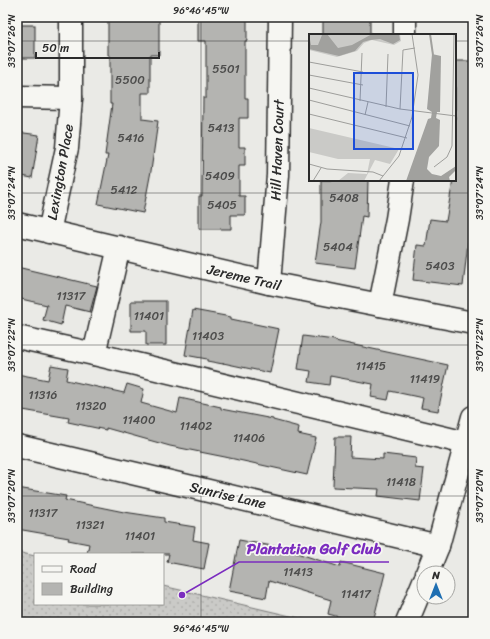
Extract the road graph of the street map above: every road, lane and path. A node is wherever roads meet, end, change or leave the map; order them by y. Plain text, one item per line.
1 (71, 17) edge
2 (280, 17) edge
3 (406, 17) edge
4 (405, 34) edge
5 (17, 97) edge
6 (71, 98) junction
7 (403, 181) edge
8 (17, 224) edge
9 (49, 232) junction
10 (119, 247) junction
11 (269, 282) junction
12 (380, 306) junction
13 (473, 323) edge
14 (17, 337) edge
15 (94, 354) junction
16 (473, 417) edge
17 (466, 443) junction
18 (17, 446) edge
19 (438, 546) junction
20 (430, 565) edge
21 (416, 601) edge
22 (407, 622) edge

1 - 6 street, Lexington Place
2 - 11 street, Hill Haven Court
3 - 4 street
5 - 6 street
6 - 9 street, Lexington Place
7 - 12 street
8 - 9 street, Jereme Trail
9 - 10 street, Jereme Trail
10 - 11 street, Jereme Trail
10 - 15 street
11 - 12 street, Jereme Trail
12 - 13 street, Jereme Trail
14 - 15 street
15 - 17 street
16 - 17 street
17 - 19 street
18 - 19 street, Sunrise Lane
19 - 20 street
21 - 22 street

